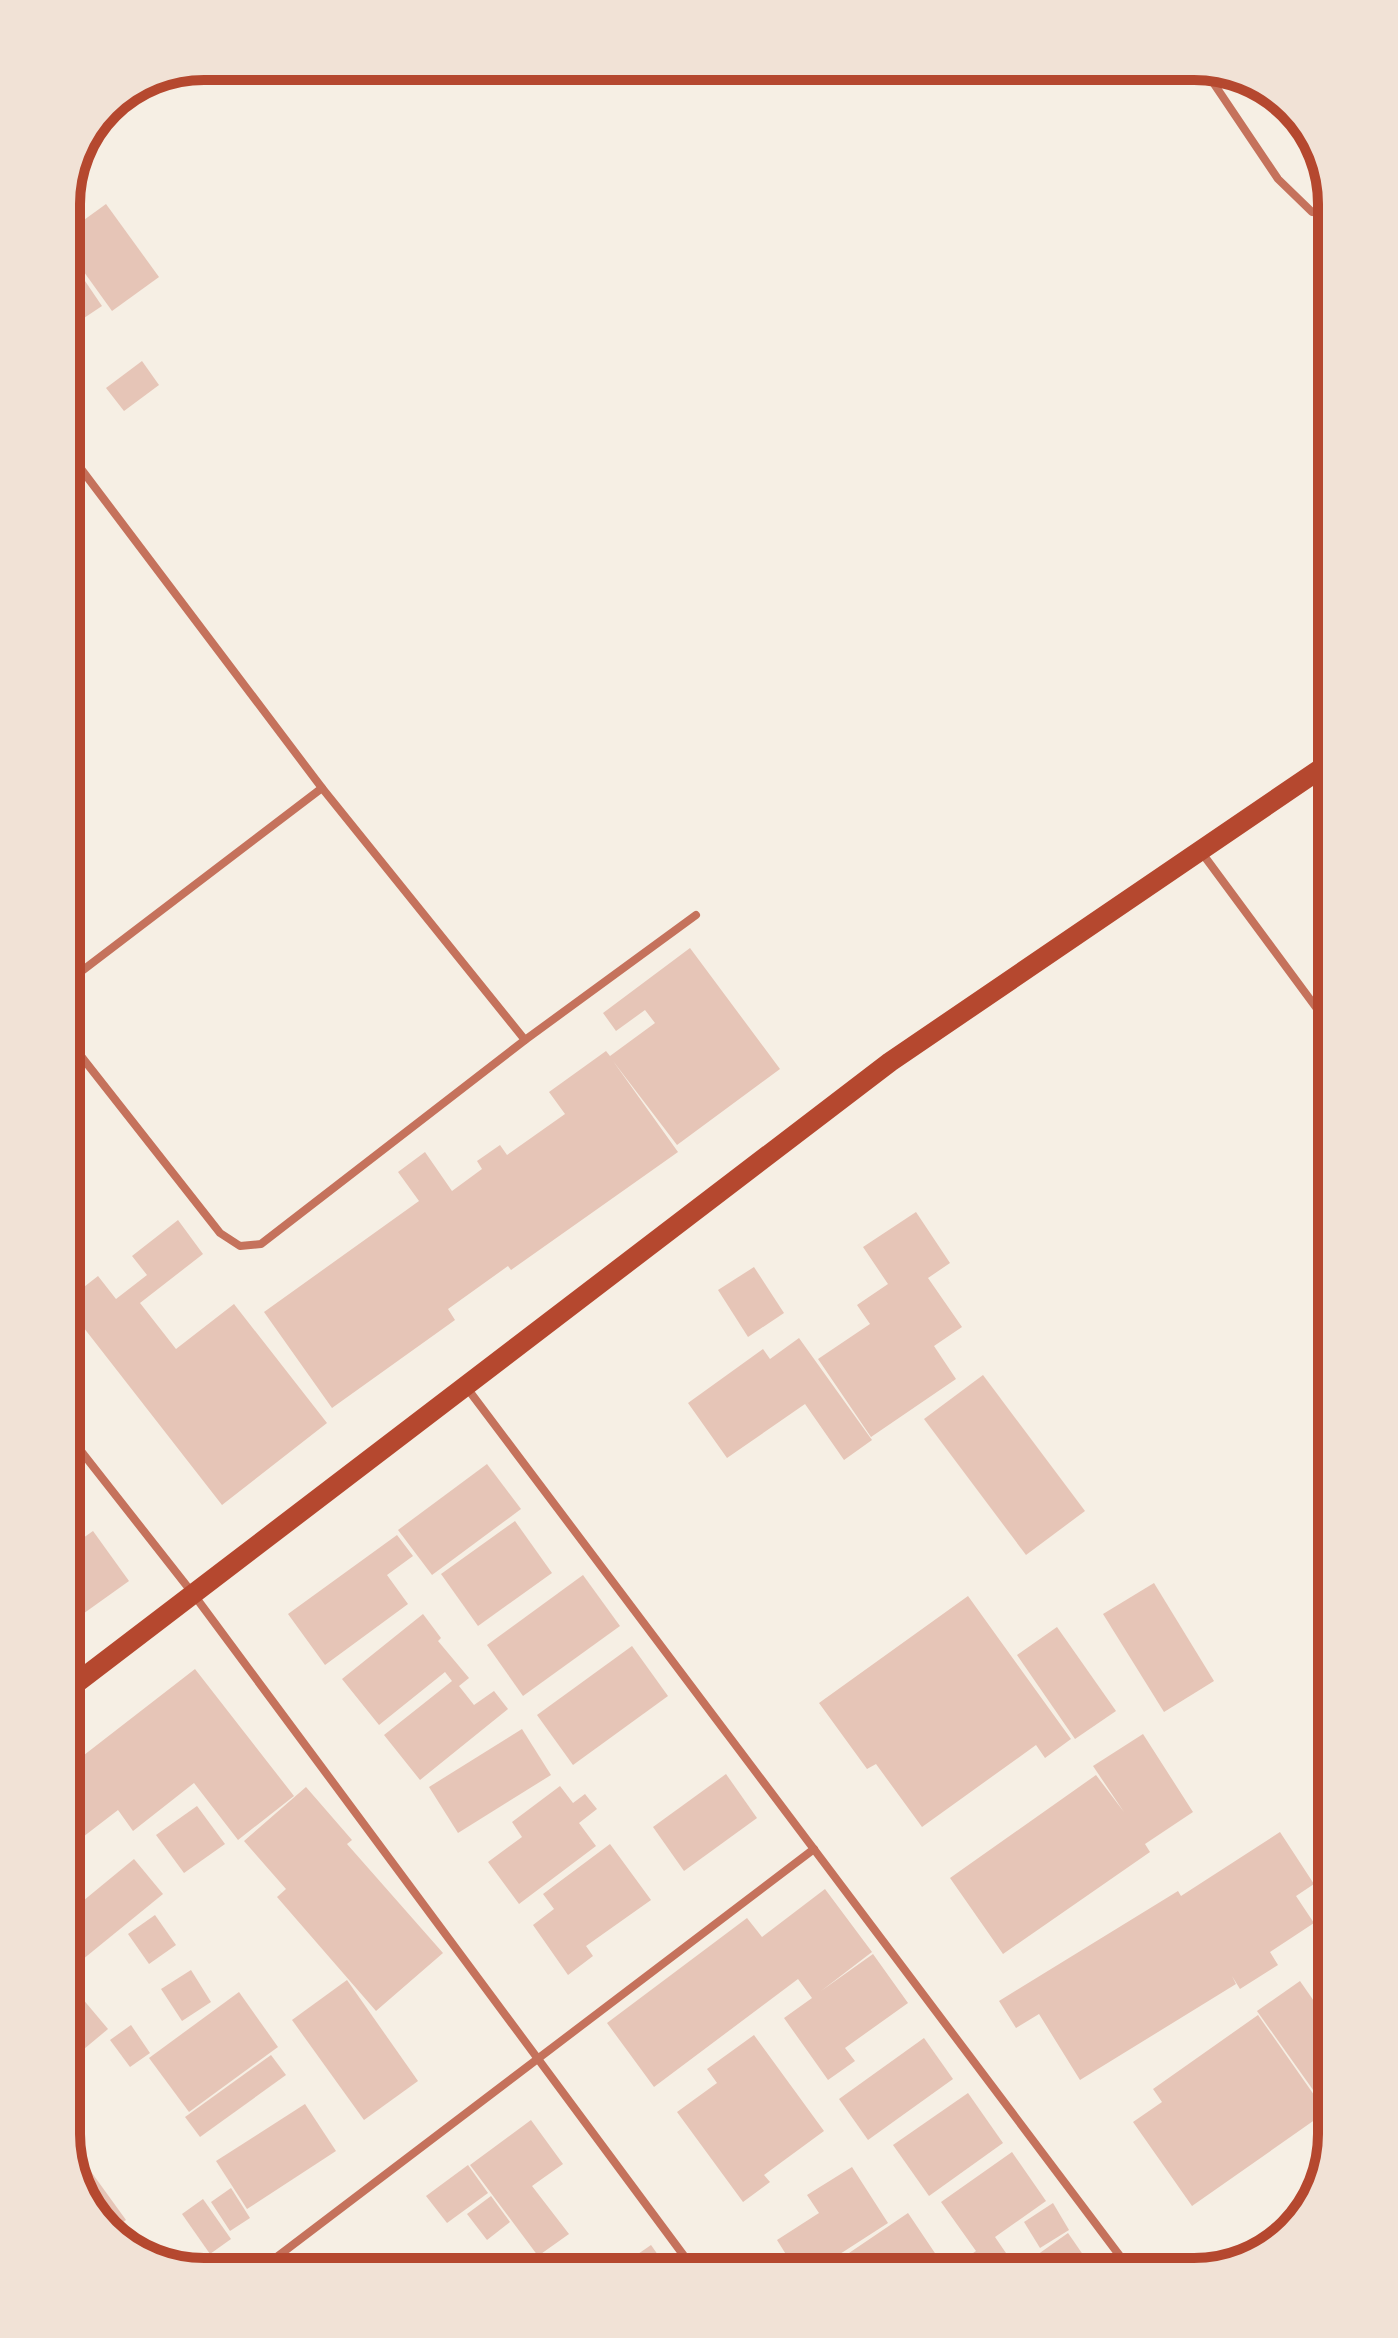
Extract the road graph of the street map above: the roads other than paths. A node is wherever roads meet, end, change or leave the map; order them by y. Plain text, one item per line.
1 (1212, 81) edge
2 (1318, 213) edge
3 (80, 468) edge
4 (1318, 771) edge
5 (322, 788) junction
6 (1201, 850) junction
7 (696, 915) dead end
8 (80, 972) edge
9 (1318, 1010) edge
10 (525, 1040) junction
11 (80, 1055) edge
12 (467, 1388) junction
13 (80, 1450) edge
14 (194, 1595) junction
15 (80, 1680) edge
16 (814, 1849) junction
17 (537, 2058) junction
18 (275, 2258) edge
19 (686, 2258) edge
20 (1121, 2258) edge

1 - 2 street
3 - 5 street
4 - 6 main road
5 - 8 street
5 - 10 street
6 - 9 street
6 - 12 main road
7 - 10 street
10 - 11 street
12 - 14 main road
12 - 16 street
13 - 14 street
14 - 15 main road
14 - 17 street
16 - 17 street
16 - 20 street
17 - 18 street
17 - 19 street

